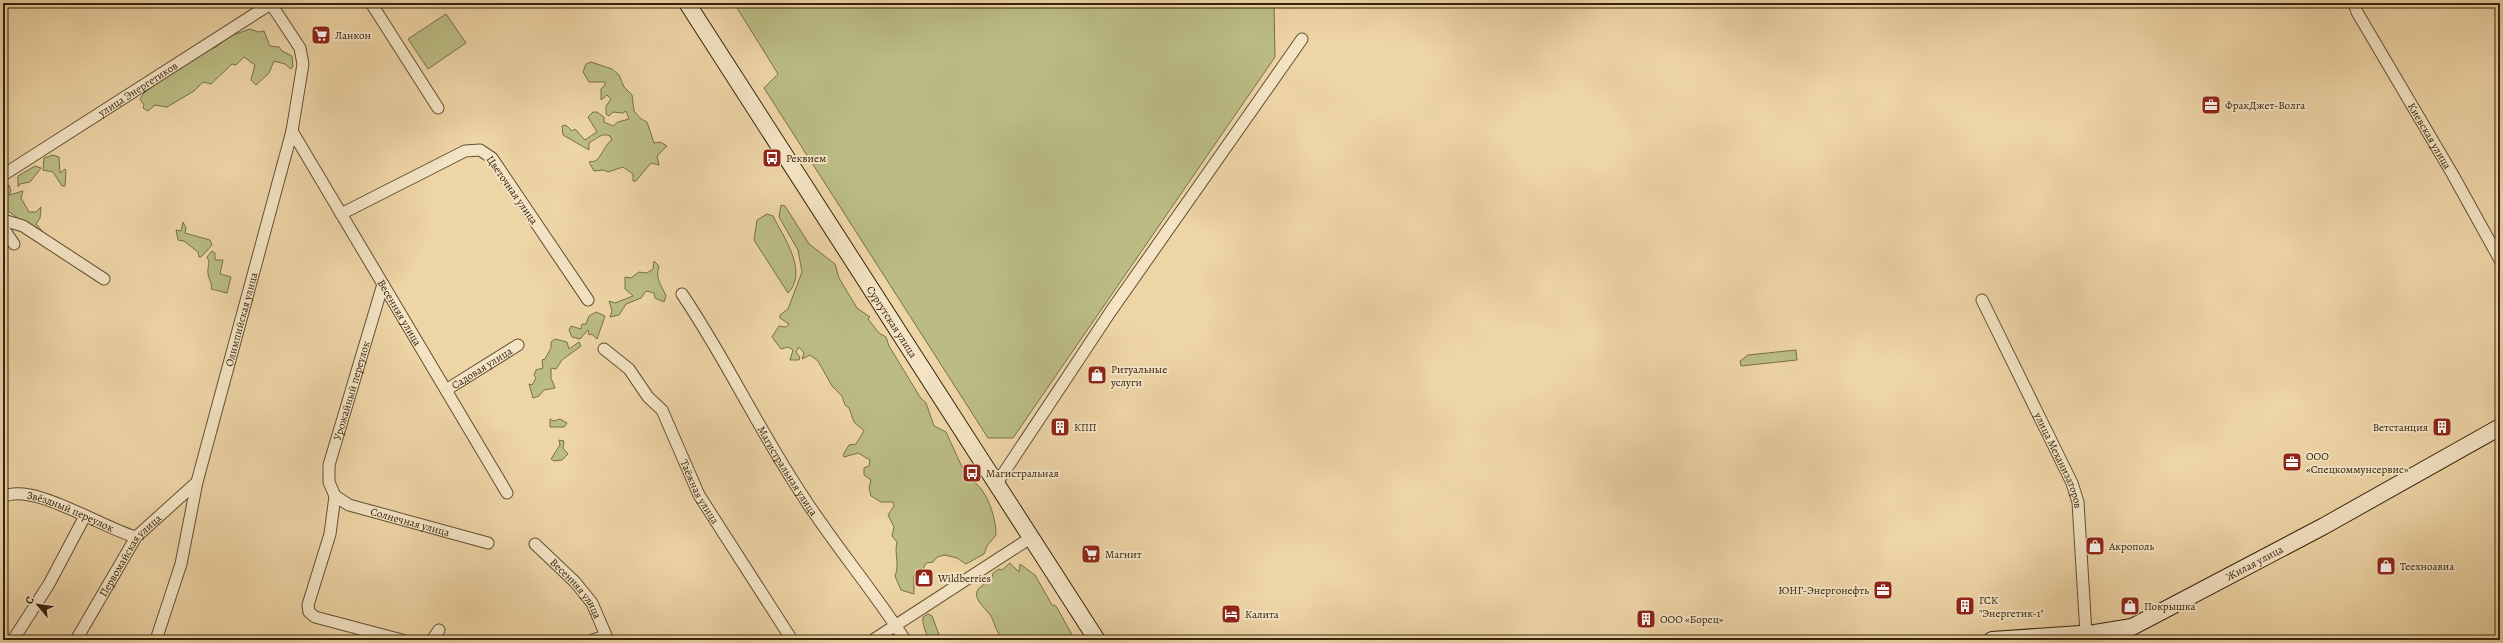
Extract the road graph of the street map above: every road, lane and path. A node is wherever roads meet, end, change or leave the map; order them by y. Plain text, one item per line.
1 (272, 3) edge
2 (371, 3) edge
3 (687, 3) edge
4 (2356, 8) edge
5 (1302, 39) dead end
6 (438, 108) dead end
7 (292, 131) junction
8 (3, 175) edge
9 (342, 214) junction
10 (3, 220) edge
11 (3, 228) edge
12 (14, 244) dead end
13 (2500, 260) edge
14 (104, 279) dead end
15 (383, 284) junction
16 (682, 294) dead end
17 (588, 300) dead end
18 (1982, 300) dead end
19 (518, 345) dead end
20 (604, 349) dead end
21 (446, 390) junction
22 (2500, 428) edge
23 (197, 482) junction
24 (997, 482) junction
25 (507, 494) dead end
26 (336, 496) junction
27 (3, 497) edge
28 (85, 516) junction
29 (136, 537) junction
30 (1032, 537) junction
31 (488, 543) dead end
32 (535, 544) dead end
33 (896, 625) junction
34 (440, 630) dead end
35 (2086, 634) junction
36 (607, 638) edge
37 (14, 640) edge
38 (76, 640) edge
39 (156, 640) edge
40 (402, 640) edge
41 (432, 640) edge
42 (593, 640) edge
43 (792, 640) edge
44 (874, 640) edge
45 (905, 640) edge
46 (1097, 640) edge
47 (1992, 640) edge

1 - 7 street, Олимпийская улица
1 - 8 street, улица Энергетиков
2 - 6 street
3 - 24 main road, Сургутская улица
4 - 13 street, Киевская улица
5 - 24 street
7 - 9 street, Весенняя улица
7 - 23 street, Олимпийская улица
9 - 15 street, Весенняя улица
9 - 17 street, Цветочная улица
10 - 14 street
11 - 12 street
15 - 21 street, Весенняя улица
15 - 26 street, Урожайный переулок
16 - 33 street, Магистральная улица
18 - 35 street, улица Механизаторов
19 - 21 street, Садовая улица
20 - 43 street, Таёжная улица
21 - 25 street, Весенняя улица
22 - 35 main road, Жилая улица
23 - 29 street, Первомайская улица
23 - 39 street, Олимпийская улица
24 - 30 main road, Сургутская улица
26 - 31 street, Солнечная улица
26 - 40 street
27 - 28 street, Звёздный переулок
28 - 29 street, Звёздный переулок
28 - 37 street
29 - 38 street, Первомайская улица
30 - 33 street
30 - 46 main road, Сургутская улица
32 - 36 street, Весенняя улица
33 - 44 street
33 - 45 street, Магистральная улица
34 - 41 street
35 - 47 main road, Жилая улица
36 - 42 street

